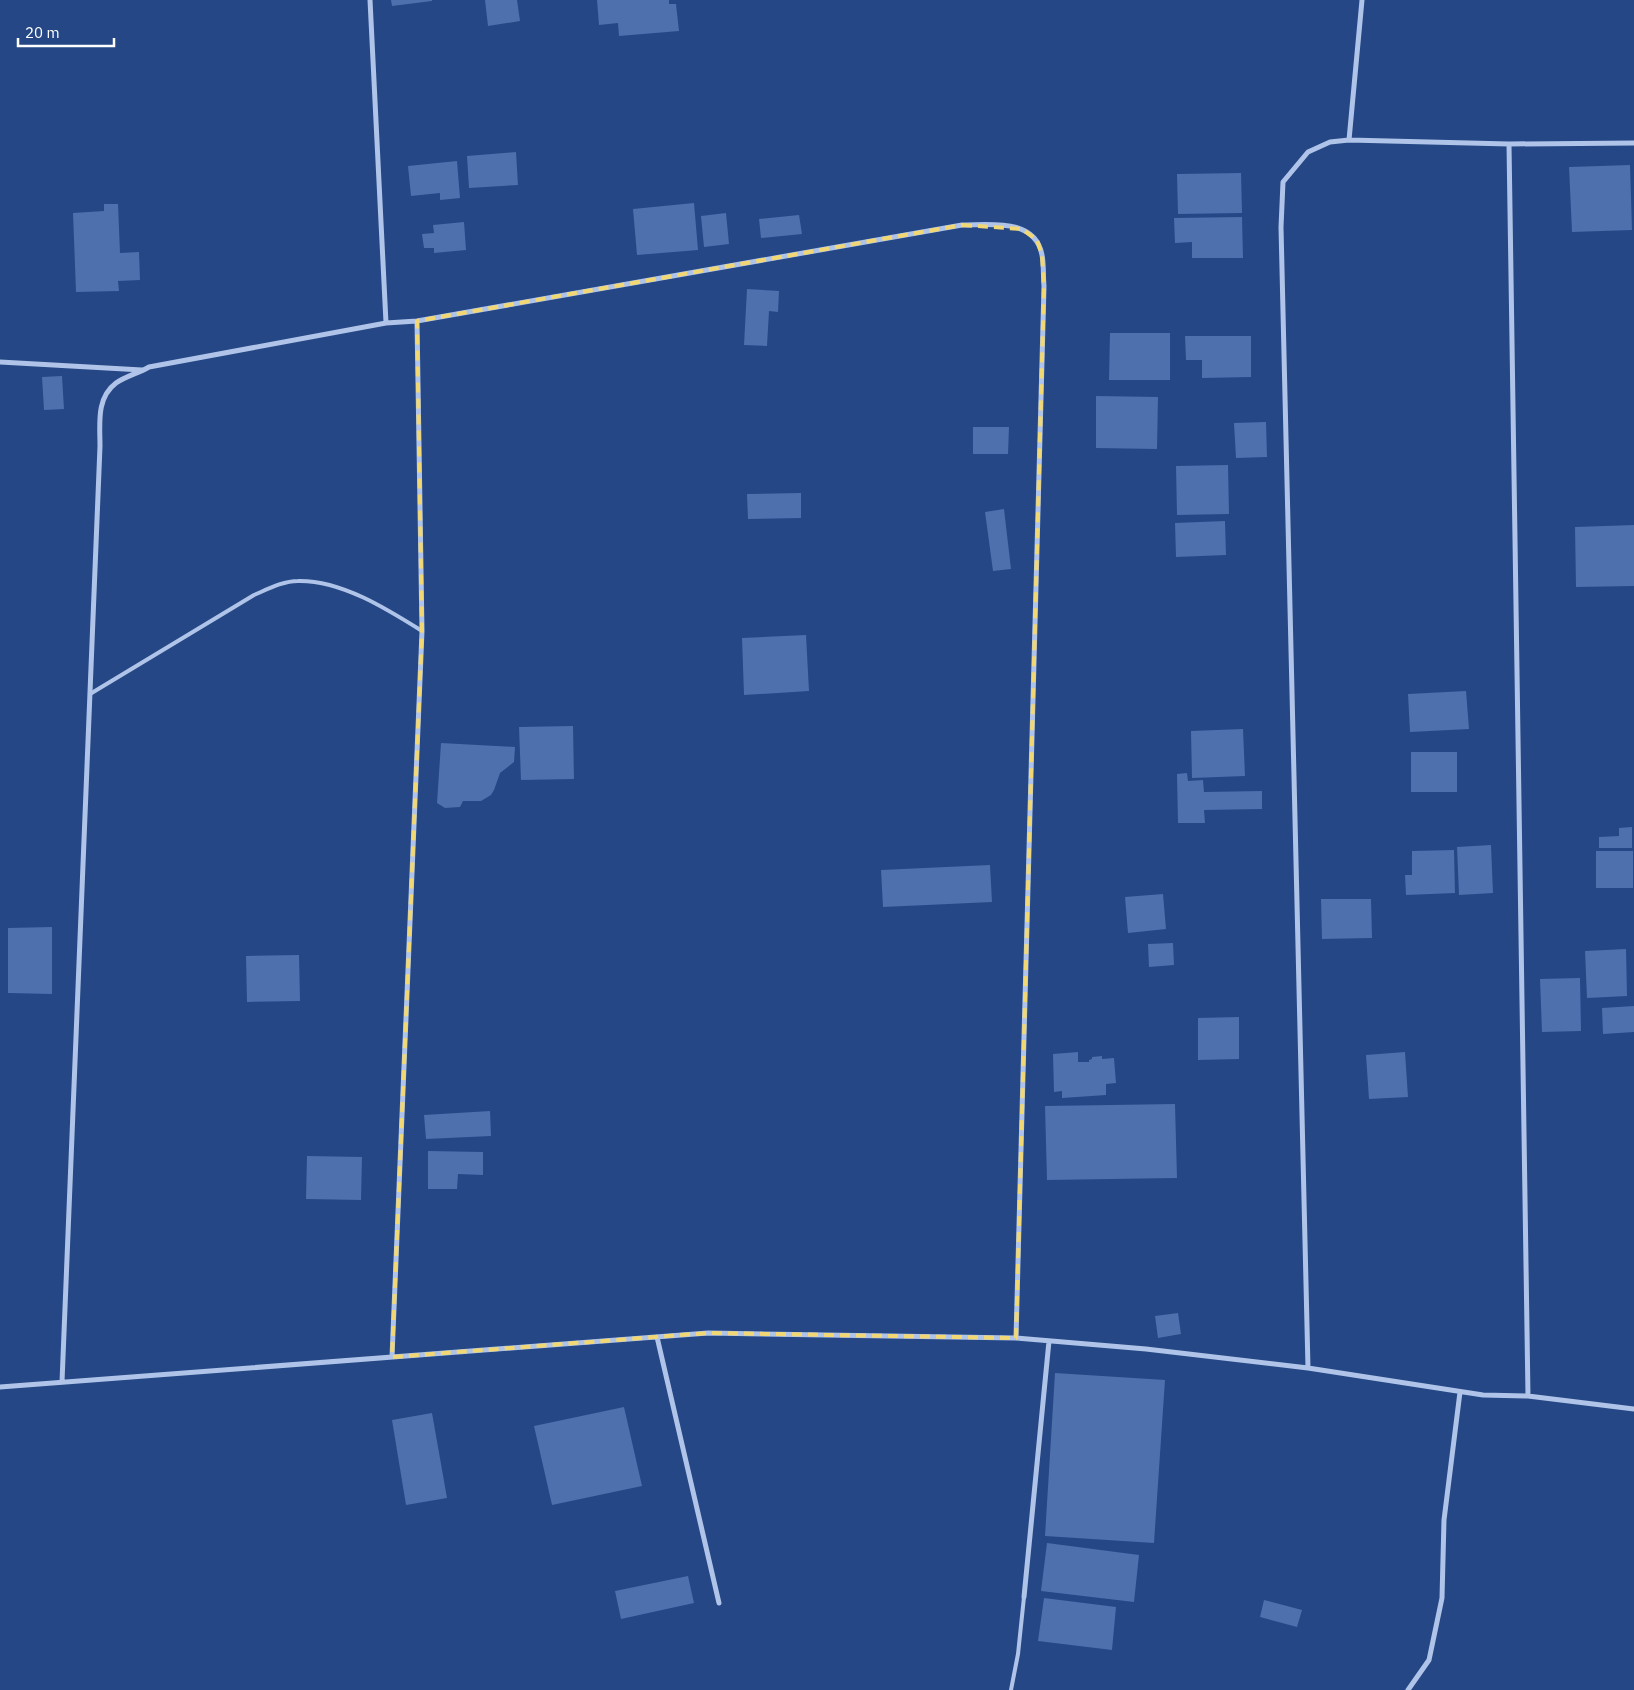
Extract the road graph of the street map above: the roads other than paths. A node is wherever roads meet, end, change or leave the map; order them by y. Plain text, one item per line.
1 (370, 0) edge
2 (1362, 0) edge
3 (1349, 140) junction
4 (1634, 143) edge
5 (1509, 144) junction
6 (417, 321) junction
7 (386, 323) junction
8 (0, 362) edge
9 (144, 370) junction
10 (422, 631) junction
11 (90, 694) junction
12 (657, 1338) junction
13 (1016, 1338) junction
14 (1049, 1341) junction
15 (392, 1357) junction
16 (1308, 1368) junction
17 (62, 1382) junction
18 (0, 1387) edge
19 (1460, 1392) junction
20 (1528, 1396) junction
21 (1634, 1408) edge
22 (1024, 1598) joint
23 (719, 1603) dead end
24 (1011, 1690) edge
25 (1408, 1690) edge

1 - 7 street
2 - 3 street
3 - 5 street
3 - 16 street
4 - 5 street
5 - 20 street
6 - 7 street
6 - 10 street
6 - 13 street
7 - 9 street
8 - 9 street
9 - 11 street
10 - 11 lane
10 - 15 street
11 - 17 street
12 - 13 street
12 - 15 street
12 - 23 street
13 - 14 street
14 - 16 street
14 - 22 street
15 - 17 street
16 - 19 street
17 - 18 street
19 - 20 street
19 - 25 street
20 - 21 street
22 - 24 lane

